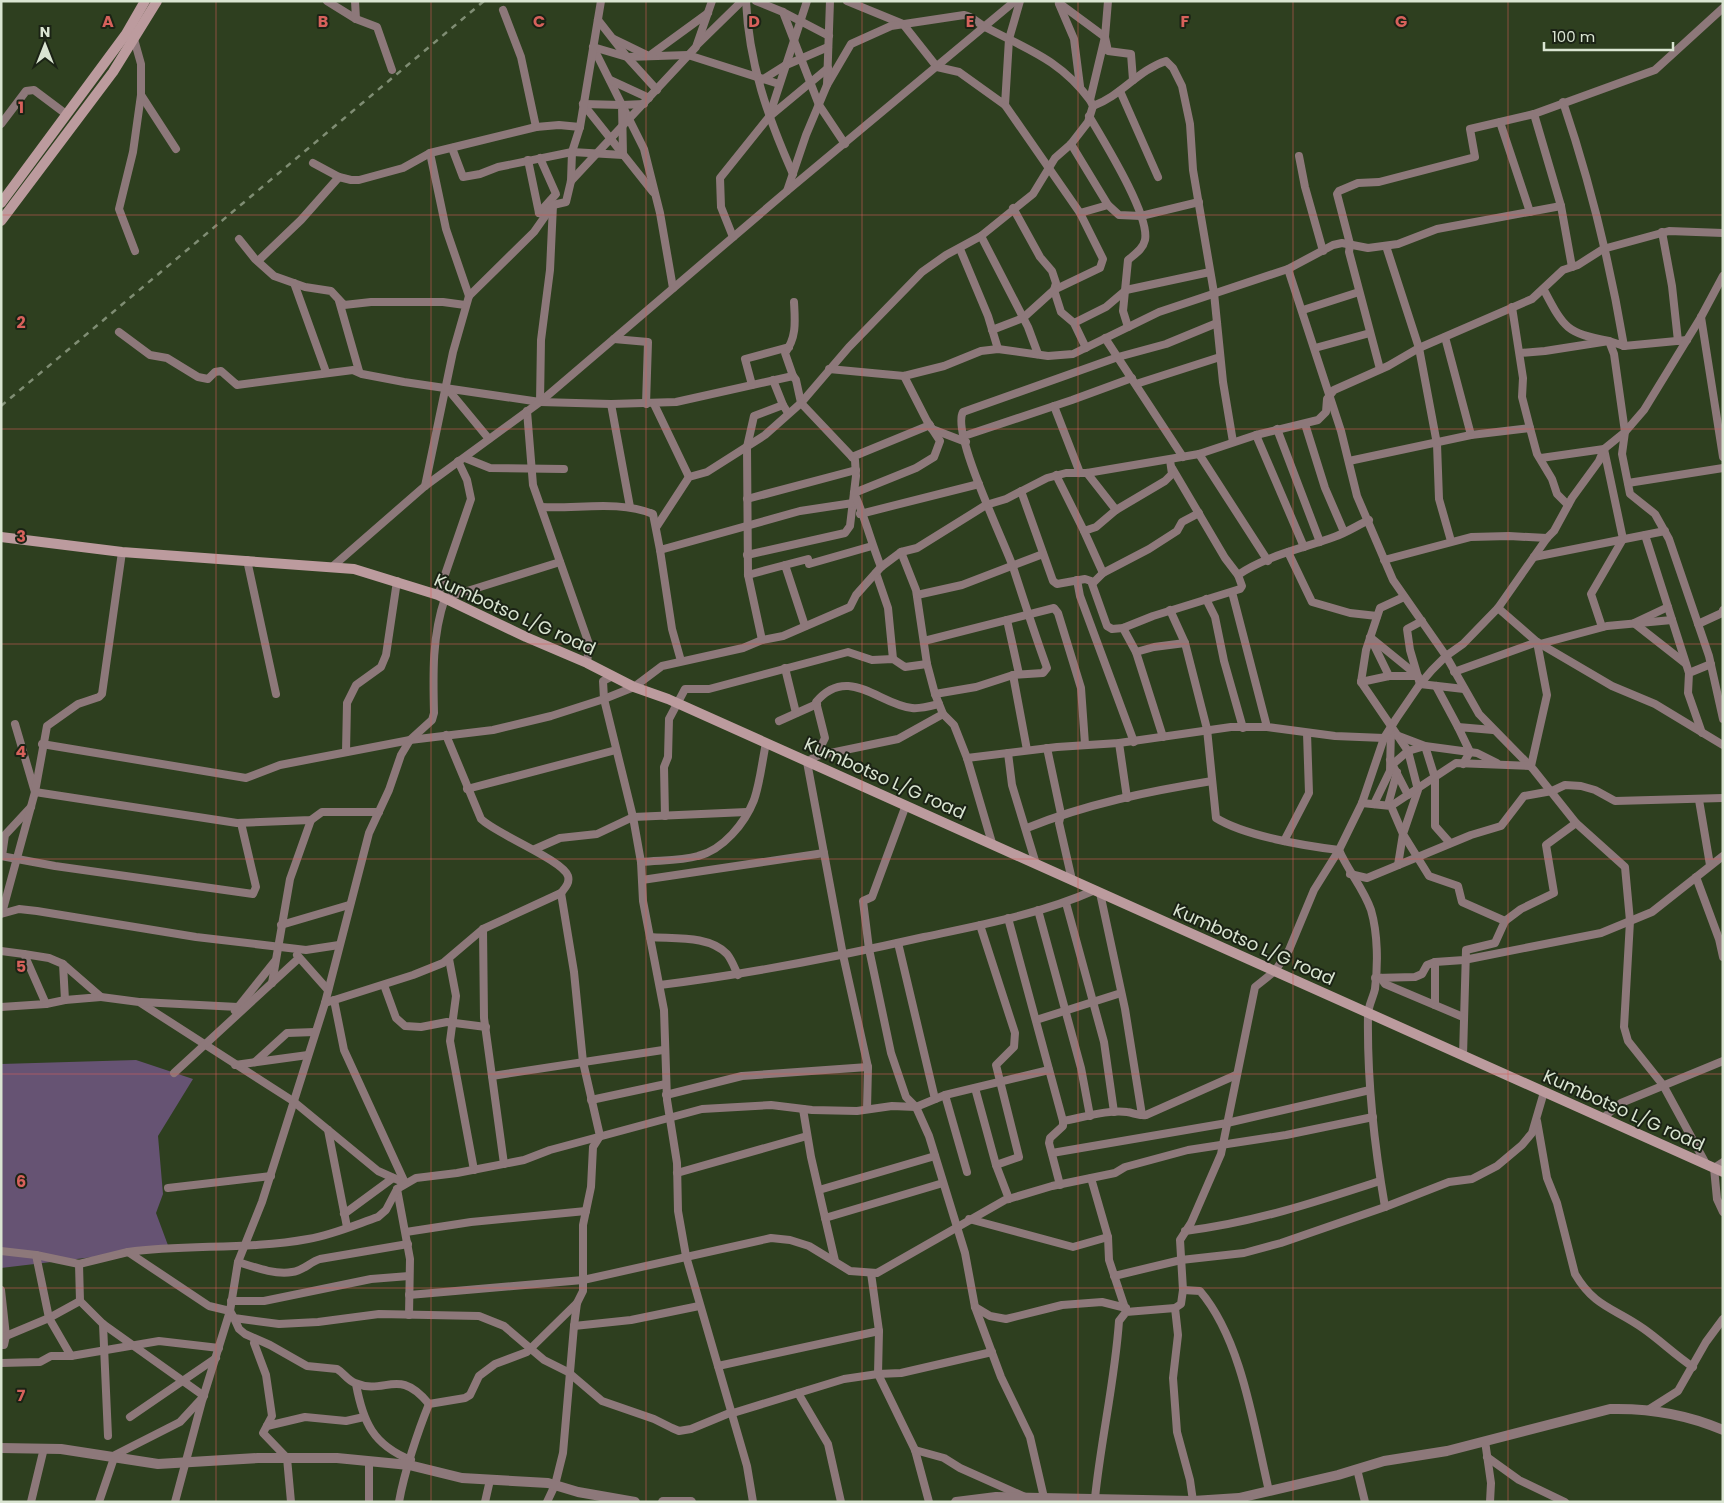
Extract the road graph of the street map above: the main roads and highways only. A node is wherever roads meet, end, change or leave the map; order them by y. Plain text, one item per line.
1 (145, 1) edge
2 (157, 1) edge
3 (3, 196) edge
4 (1, 221) edge
5 (1, 537) edge
6 (1714, 1168) edge

1 - 3 main road
2 - 4 main road
5 - 6 main road, Kumbotso L/G road

